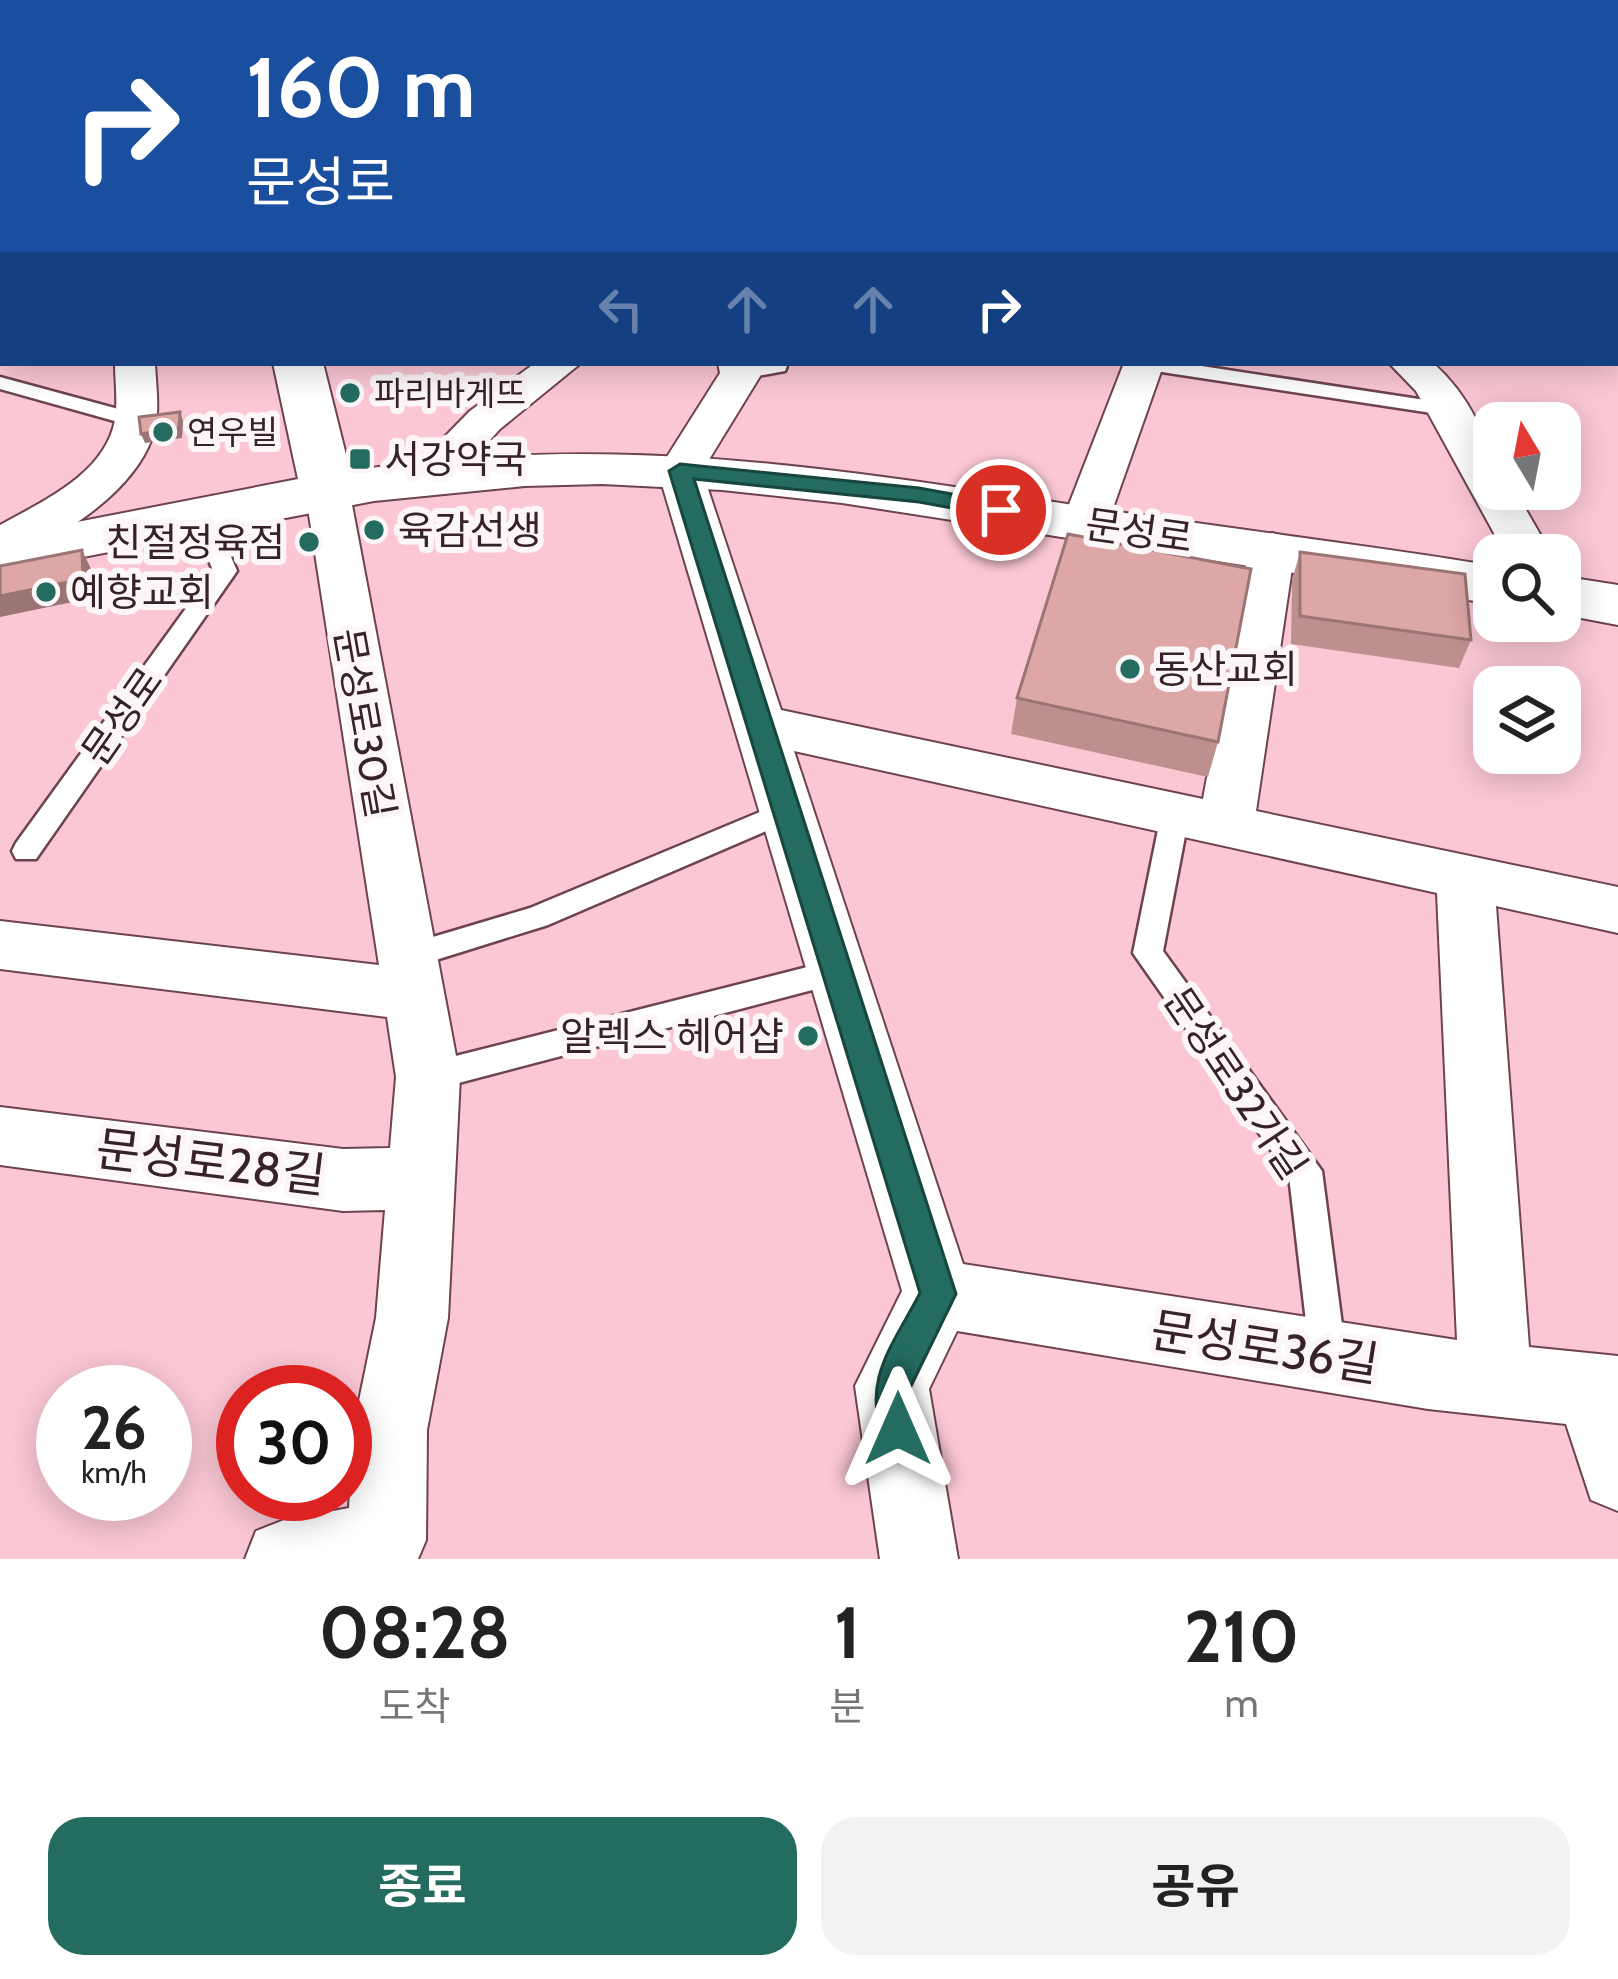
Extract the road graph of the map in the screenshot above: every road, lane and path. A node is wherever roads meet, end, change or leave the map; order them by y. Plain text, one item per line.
1 (135, 366) edge
2 (299, 366) edge
3 (557, 366) edge
4 (752, 366) edge
5 (1142, 366) edge
6 (1163, 366) edge
7 (1411, 366) edge
8 (0, 383) edge
9 (1445, 409) junction
10 (136, 421) junction
11 (686, 462) junction
12 (442, 466) junction
13 (325, 481) junction
14 (1089, 509) junction
15 (202, 514) junction
16 (1517, 534) edge
17 (8, 539) edge
18 (1272, 548) junction
19 (1473, 557) edge
20 (1581, 574) edge
21 (1618, 580) edge
22 (1473, 581) edge
23 (1581, 599) edge
24 (1618, 605) edge
25 (756, 724) junction
26 (784, 812) junction
27 (1201, 820) junction
28 (26, 851) dead end
29 (1465, 877) junction
30 (1618, 910) edge
31 (0, 945) edge
32 (835, 972) junction
33 (410, 976) junction
34 (428, 1077) junction
35 (0, 1136) edge
36 (422, 1178) junction
37 (938, 1294) junction
38 (1328, 1357) junction
39 (1495, 1380) junction
40 (1606, 1392) edge
41 (1618, 1473) edge
42 (389, 1549) edge
43 (284, 1559) edge
44 (919, 1559) edge

1 - 10 street
2 - 13 main road
3 - 12 street
4 - 11 street
5 - 14 street
6 - 9 lane
7 - 9 street
8 - 10 lane
9 - 16 street
10 - 17 street
11 - 12 main road, 문성로
11 - 14 main road, 문성로
11 - 25 street
12 - 13 main road, 문성로
13 - 15 main road, 문성로
13 - 17 main road
13 - 33 street, 문성로30길
14 - 18 main road, 문성로
14 - 19 main road
15 - 17 main road, 문성로
15 - 28 lane, 문성로
18 - 22 main road, 문성로
18 - 27 street
20 - 21 main road
23 - 24 main road
25 - 26 street
25 - 27 street
26 - 32 street
26 - 33 lane
27 - 29 street
27 - 38 lane, 문성로32가길
29 - 30 street
29 - 39 street
31 - 33 street
32 - 34 lane
32 - 37 street
33 - 34 street, 문성로30길
34 - 36 street, 문성로30길
35 - 36 street, 문성로28길
36 - 42 street, 문성로30길
37 - 38 street, 문성로36길
37 - 44 street
38 - 39 street, 문성로36길
39 - 40 street, 문성로36길
40 - 41 street, 문성로36길
42 - 43 street, 문성로30길

